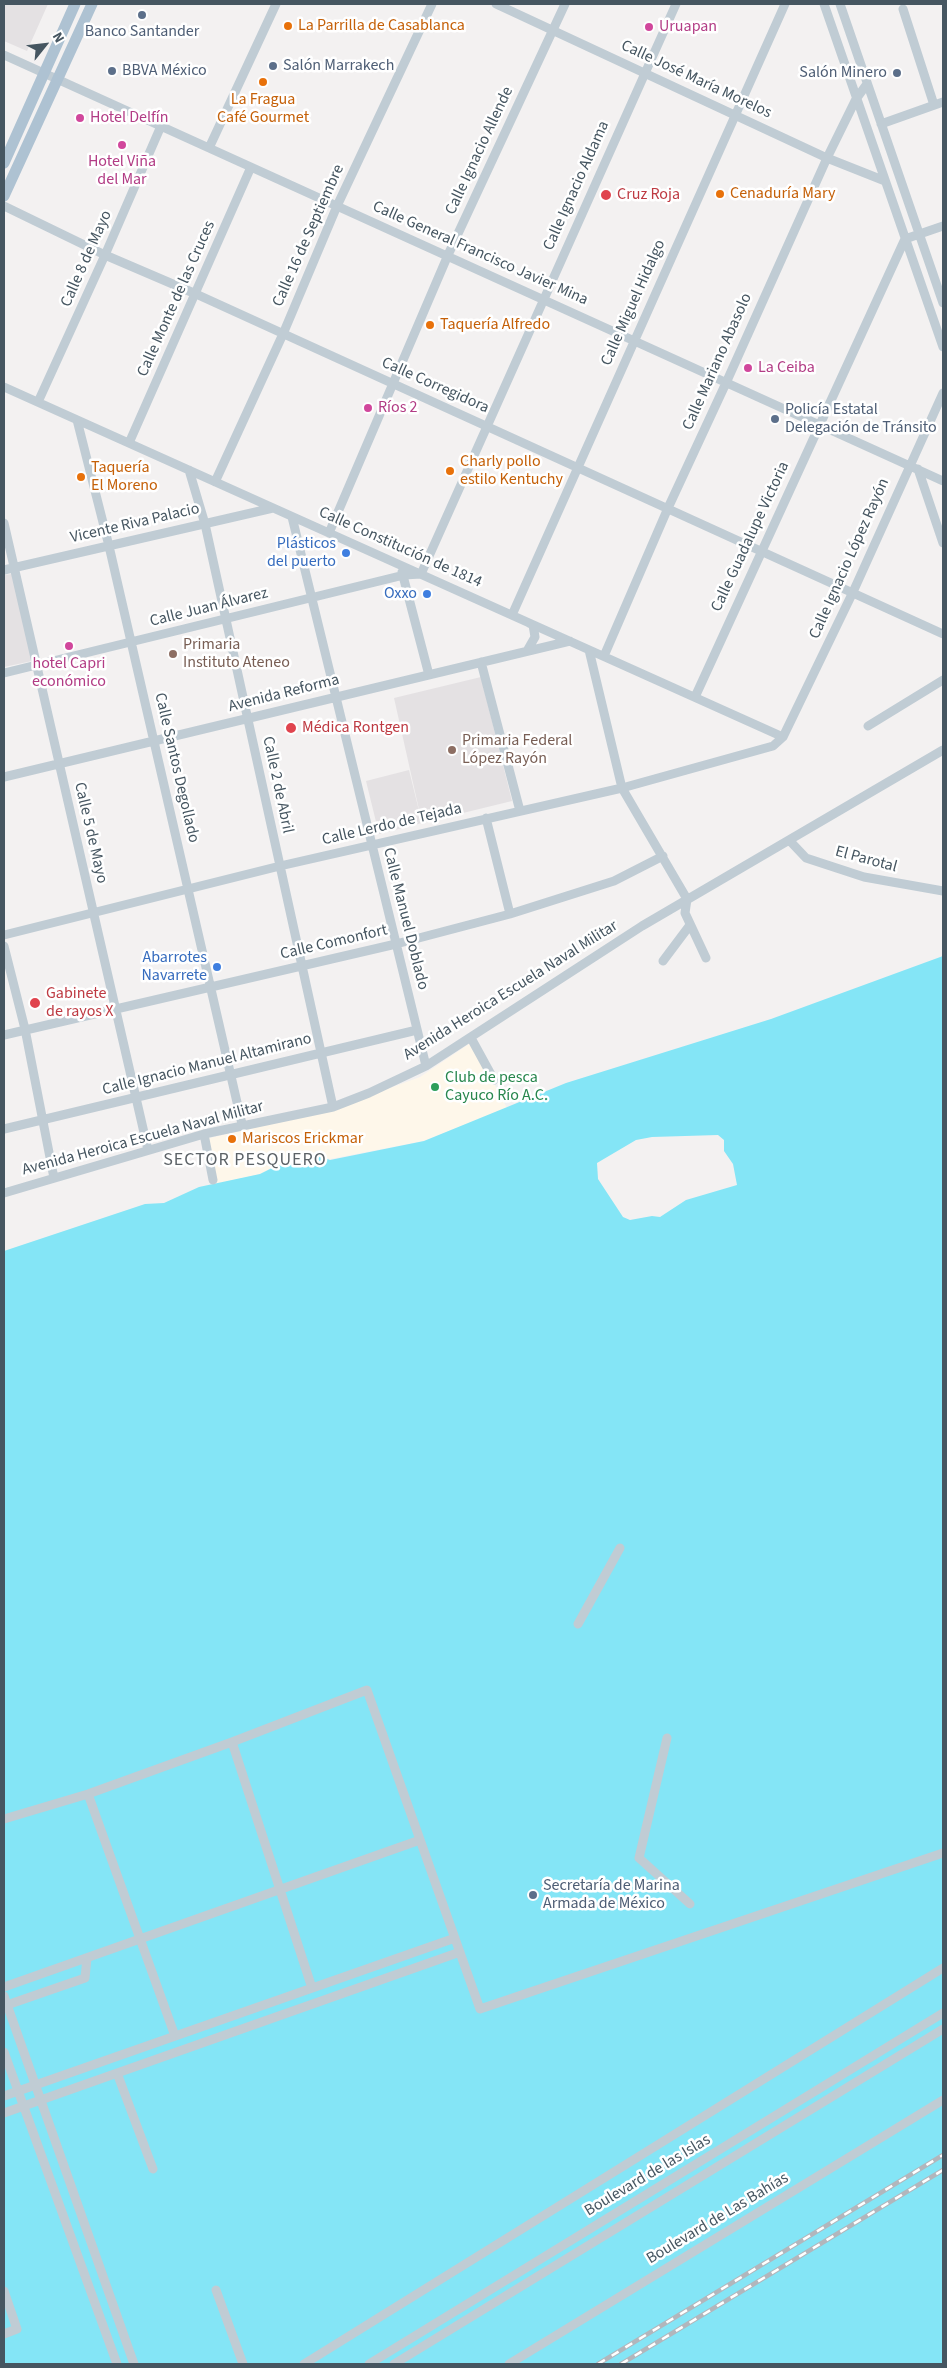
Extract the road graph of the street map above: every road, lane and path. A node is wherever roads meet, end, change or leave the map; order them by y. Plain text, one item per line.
1 (75, 4) edge
2 (92, 4) edge
3 (276, 4) edge
4 (432, 4) edge
5 (496, 4) edge
6 (565, 4) edge
7 (676, 4) edge
8 (785, 4) edge
9 (824, 4) edge
10 (840, 4) edge
11 (903, 8) dead end
12 (553, 30) junction
13 (4, 55) edge
14 (644, 72) junction
15 (44, 73) junction
16 (57, 79) junction
17 (867, 84) junction
18 (856, 99) junction
19 (939, 103) edge
20 (734, 115) junction
21 (881, 124) junction
22 (161, 126) junction
23 (209, 148) junction
24 (827, 158) junction
25 (4, 163) edge
26 (251, 167) junction
27 (885, 181) junction
28 (4, 196) edge
29 (4, 206) edge
30 (337, 206) junction
31 (943, 226) edge
32 (919, 234) junction
33 (905, 239) junction
34 (105, 255) junction
35 (448, 255) junction
36 (196, 294) junction
37 (542, 300) junction
38 (943, 302) edge
39 (283, 334) junction
40 (635, 341) junction
41 (943, 348) edge
42 (726, 382) junction
43 (393, 384) junction
44 (4, 387) edge
45 (943, 393) edge
46 (38, 402) junction
47 (76, 420) junction
48 (486, 425) junction
49 (819, 426) junction
50 (129, 443) junction
51 (914, 467) junction
52 (576, 468) junction
53 (189, 470) junction
54 (943, 481) edge
55 (215, 482) junction
56 (273, 508) junction
57 (668, 508) junction
58 (292, 516) junction
59 (4, 523) edge
60 (205, 524) junction
61 (329, 533) junction
62 (943, 543) edge
63 (109, 546) junction
64 (761, 551) junction
65 (399, 564) junction
66 (14, 568) junction
67 (4, 570) edge
68 (421, 574) junction
69 (404, 576) junction
70 (853, 592) junction
71 (312, 598) junction
72 (512, 615) junction
73 (226, 619) junction
74 (524, 621) junction
75 (943, 634) edge
76 (570, 641) junction
77 (131, 642) junction
78 (589, 650) junction
79 (527, 651) junction
80 (604, 656) junction
81 (481, 662) junction
82 (36, 665) junction
83 (4, 673) edge
84 (429, 675) junction
85 (943, 680) edge
86 (336, 697) junction
87 (695, 697) junction
88 (248, 718) junction
89 (868, 726) dead end
90 (784, 737) junction
91 (154, 741) junction
92 (943, 750) edge
93 (59, 764) junction
94 (4, 777) edge
95 (622, 788) junction
96 (520, 811) junction
97 (486, 818) junction
98 (789, 840) junction
99 (372, 846) junction
100 (663, 856) junction
101 (280, 866) junction
102 (188, 890) junction
103 (943, 892) edge
104 (687, 899) junction
105 (94, 913) junction
106 (510, 914) junction
107 (690, 925) junction
108 (4, 935) edge
109 (396, 944) junction
110 (4, 946) edge
111 (706, 958) dead end
112 (663, 961) dead end
113 (302, 965) junction
114 (211, 988) junction
115 (115, 1008) junction
116 (25, 1029) junction
117 (417, 1030) junction
118 (4, 1034) edge
119 (471, 1038) junction
120 (321, 1053) junction
121 (426, 1066) junction
122 (231, 1074) junction
123 (494, 1080) dead end
124 (136, 1097) junction
125 (333, 1107) junction
126 (41, 1120) junction
127 (242, 1124) junction
128 (4, 1129) edge
129 (204, 1134) junction
130 (148, 1150) junction
131 (54, 1178) junction
132 (213, 1180) dead end
133 (4, 1193) edge
134 (620, 1548) dead end
135 (578, 1624) dead end
136 (667, 1738) dead end
137 (232, 1742) junction
138 (88, 1794) junction
139 (4, 1819) edge
140 (420, 1840) junction
141 (943, 1854) edge
142 (280, 1890) junction
143 (690, 1904) dead end
144 (455, 1938) junction
145 (139, 1940) junction
146 (460, 1952) junction
147 (87, 1958) junction
148 (943, 1968) edge
149 (4, 1987) edge
150 (312, 1988) junction
151 (4, 1996) edge
152 (7, 2005) junction
153 (943, 2013) edge
154 (943, 2029) edge
155 (175, 2036) junction
156 (4, 2052) edge
157 (117, 2073) junction
158 (35, 2085) junction
159 (17, 2091) junction
160 (4, 2096) edge
161 (40, 2100) junction
162 (943, 2100) edge
163 (23, 2106) junction
164 (4, 2113) edge
165 (153, 2169) dead end
166 (216, 2290) dead end
167 (4, 2291) edge
168 (4, 2334) edge
169 (117, 2364) edge
170 (134, 2364) edge
171 (243, 2364) edge
172 (304, 2364) edge
173 (369, 2364) edge
174 (394, 2364) edge
175 (509, 2364) edge

1 - 15 main road
2 - 16 main road
3 - 23 street
4 - 30 street, Calle 16 de Septiembre
5 - 12 street, Calle José María Morelos
6 - 12 street, Calle Ignacio Allende
7 - 14 street, Calle Ignacio Aldama
8 - 20 street, Calle Miguel Hidalgo
9 - 18 street
10 - 17 street
11 - 19 street
12 - 14 street, Calle José María Morelos
12 - 35 street, Calle Ignacio Allende
13 - 15 street, Calle General Francisco Javier Mina
14 - 20 street, Calle José María Morelos
14 - 37 street, Calle Ignacio Aldama
15 - 16 street, Calle General Francisco Javier Mina
15 - 25 main road
16 - 22 street, Calle General Francisco Javier Mina
16 - 28 main road
17 - 18 street, Calle Mariano Abasolo
17 - 21 street
18 - 24 street, Calle Mariano Abasolo
18 - 27 street
19 - 21 street
20 - 24 street, Calle José María Morelos
20 - 40 street, Calle Miguel Hidalgo
21 - 32 street
22 - 23 street, Calle General Francisco Javier Mina
22 - 34 street, Calle 8 de Mayo
23 - 26 street, Calle General Francisco Javier Mina
24 - 27 street, Calle José María Morelos
24 - 42 street, Calle Mariano Abasolo
26 - 30 street, Calle General Francisco Javier Mina
26 - 36 street, Calle Monte de las Cruces
27 - 33 street
29 - 34 street, Calle Corregidora
30 - 35 street, Calle General Francisco Javier Mina
30 - 39 street, Calle 16 de Septiembre
31 - 32 street
32 - 33 street
32 - 38 street
33 - 41 street
33 - 49 street, Calle Guadalupe Victoria
34 - 36 street, Calle Corregidora
34 - 46 street, Calle 8 de Mayo
35 - 37 street, Calle General Francisco Javier Mina
35 - 43 street, Calle Ignacio Allende
36 - 39 street, Calle Corregidora
36 - 50 street, Calle Monte de las Cruces
37 - 40 street, Calle General Francisco Javier Mina
37 - 48 street, Calle Ignacio Aldama
39 - 43 street, Calle Corregidora
39 - 55 street, Calle 16 de Septiembre
40 - 42 street, Calle General Francisco Javier Mina
40 - 52 street, Calle Miguel Hidalgo
42 - 49 street, Calle General Francisco Javier Mina
42 - 57 street, Calle Mariano Abasolo
43 - 48 street, Calle Corregidora
43 - 61 street, Calle Ignacio Allende
44 - 46 street, Calle Constitución de 1814
45 - 51 street, Calle Ignacio López Rayón
46 - 47 street, Calle Constitución de 1814
47 - 50 street, Calle Constitución de 1814
47 - 63 street, Calle Santos Degollado
48 - 52 street, Calle Corregidora
48 - 68 street, Calle Ignacio Aldama
49 - 51 street, Calle General Francisco Javier Mina
49 - 64 street, Calle Guadalupe Victoria
50 - 53 street, Calle Constitución de 1814
51 - 54 street, Calle General Francisco Javier Mina
51 - 62 street
51 - 70 street, Calle Ignacio López Rayón
52 - 57 street, Calle Corregidora
52 - 72 street, Calle Miguel Hidalgo
53 - 55 street, Calle Constitución de 1814
53 - 60 street, Calle 2 de Abril
55 - 56 street, Calle Constitución de 1814
56 - 58 street, Calle Constitución de 1814
56 - 60 street, Vicente Riva Palacio
57 - 64 street, Calle Corregidora
57 - 80 street, Calle Mariano Abasolo
58 - 61 street, Calle Constitución de 1814
58 - 71 street, Calle Manuel Doblado
59 - 66 street, Calle 5 de Mayo
60 - 63 street, Vicente Riva Palacio
60 - 73 street, Calle 2 de Abril
61 - 65 street, Calle Constitución de 1814
63 - 66 street, Vicente Riva Palacio
63 - 77 street, Calle Santos Degollado
64 - 70 street, Calle Corregidora
64 - 87 street, Calle Guadalupe Victoria
65 - 68 street, Calle Constitución de 1814
65 - 69 street
66 - 67 street, Vicente Riva Palacio
66 - 82 street, Calle 5 de Mayo
68 - 69 street, Calle Juan Álvarez
68 - 72 street, Calle Constitución de 1814
69 - 71 street, Calle Juan Álvarez
69 - 84 street
70 - 75 street, Calle Corregidora
70 - 90 street, Calle Ignacio López Rayón
71 - 73 street, Calle Juan Álvarez
71 - 86 street, Calle Manuel Doblado
72 - 74 street, Calle Constitución de 1814
73 - 77 street, Calle Juan Álvarez
73 - 88 street, Calle 2 de Abril
74 - 76 street, Calle Constitución de 1814
74 - 79 street
76 - 78 street, Calle Constitución de 1814
76 - 79 street, Avenida Reforma
77 - 82 street, Calle Juan Álvarez
77 - 91 street, Calle Santos Degollado
78 - 80 street, Calle Constitución de 1814
78 - 95 street
79 - 81 street, Avenida Reforma
80 - 87 street, Calle Constitución de 1814
81 - 84 street, Avenida Reforma
81 - 96 street
82 - 83 street, Calle Juan Álvarez
82 - 93 street, Calle 5 de Mayo
84 - 86 street, Avenida Reforma
85 - 89 street
86 - 88 street, Avenida Reforma
86 - 99 street, Calle Manuel Doblado
87 - 90 street, Calle Constitución de 1814
88 - 91 street, Avenida Reforma
88 - 101 street, Calle 2 de Abril
90 - 95 street, Calle Lerdo de Tejada
91 - 93 street, Avenida Reforma
91 - 102 street, Calle Santos Degollado
92 - 98 street, Avenida Heroica Escuela Naval Militar
93 - 94 street, Avenida Reforma
93 - 105 street, Calle 5 de Mayo
95 - 96 street, Calle Lerdo de Tejada
95 - 100 street
96 - 97 street, Calle Lerdo de Tejada
97 - 99 street, Calle Lerdo de Tejada
97 - 106 street
98 - 103 street, El Parotal
98 - 104 street, Avenida Heroica Escuela Naval Militar
99 - 101 street, Calle Lerdo de Tejada
99 - 109 street, Calle Manuel Doblado
100 - 104 street
100 - 106 street, Calle Comonfort
101 - 102 street, Calle Lerdo de Tejada
101 - 113 street, Calle 2 de Abril
102 - 105 street, Calle Lerdo de Tejada
102 - 114 street, Calle Santos Degollado
104 - 107 street
104 - 119 street, Avenida Heroica Escuela Naval Militar
105 - 108 street, Calle Lerdo de Tejada
105 - 115 street, Calle 5 de Mayo
106 - 109 street, Calle Comonfort
107 - 111 street
107 - 112 street
109 - 113 street, Calle Comonfort
109 - 117 street, Calle Manuel Doblado
110 - 116 street
113 - 114 street, Calle Comonfort
113 - 120 street, Calle 2 de Abril
114 - 115 street, Calle Comonfort
114 - 122 street, Calle Santos Degollado
115 - 116 street, Calle Comonfort
115 - 124 street, Calle 5 de Mayo
116 - 118 street, Calle Comonfort
116 - 126 street
117 - 120 street, Calle Ignacio Manuel Altamirano
117 - 121 street, Calle Manuel Doblado
119 - 121 street, Avenida Heroica Escuela Naval Militar
119 - 123 street
120 - 122 street, Calle Ignacio Manuel Altamirano
120 - 125 street, Calle 2 de Abril
121 - 125 street, Avenida Heroica Escuela Naval Militar
122 - 124 street, Calle Ignacio Manuel Altamirano
122 - 127 street, Calle Santos Degollado
124 - 126 street, Calle Ignacio Manuel Altamirano
124 - 130 street, Calle 5 de Mayo
125 - 127 street, Avenida Heroica Escuela Naval Militar
126 - 128 street, Calle Ignacio Manuel Altamirano
126 - 131 street
127 - 129 street, Avenida Heroica Escuela Naval Militar
129 - 130 street, Avenida Heroica Escuela Naval Militar
129 - 132 street
130 - 131 street, Avenida Heroica Escuela Naval Militar
131 - 133 street, Avenida Heroica Escuela Naval Militar
134 - 135 street
136 - 143 street
137 - 138 street
137 - 140 street
137 - 142 street
138 - 139 street
138 - 145 street
140 - 142 street
140 - 144 street
141 - 146 street
142 - 145 street
142 - 150 street
144 - 146 street
144 - 150 street
145 - 147 street
145 - 155 street
146 - 157 street
147 - 149 street
147 - 152 street
148 - 172 street
150 - 155 street
151 - 152 street
152 - 158 street
153 - 173 street, Boulevard de las Islas
154 - 174 street, Boulevard de las Islas
155 - 158 street
156 - 159 street
157 - 161 street
157 - 165 street
158 - 159 street
158 - 161 street
159 - 160 street
159 - 163 street
161 - 163 street
161 - 170 street
162 - 175 street, Boulevard de Las Bahías
163 - 164 street
163 - 169 street
166 - 171 street
167 - 168 street

